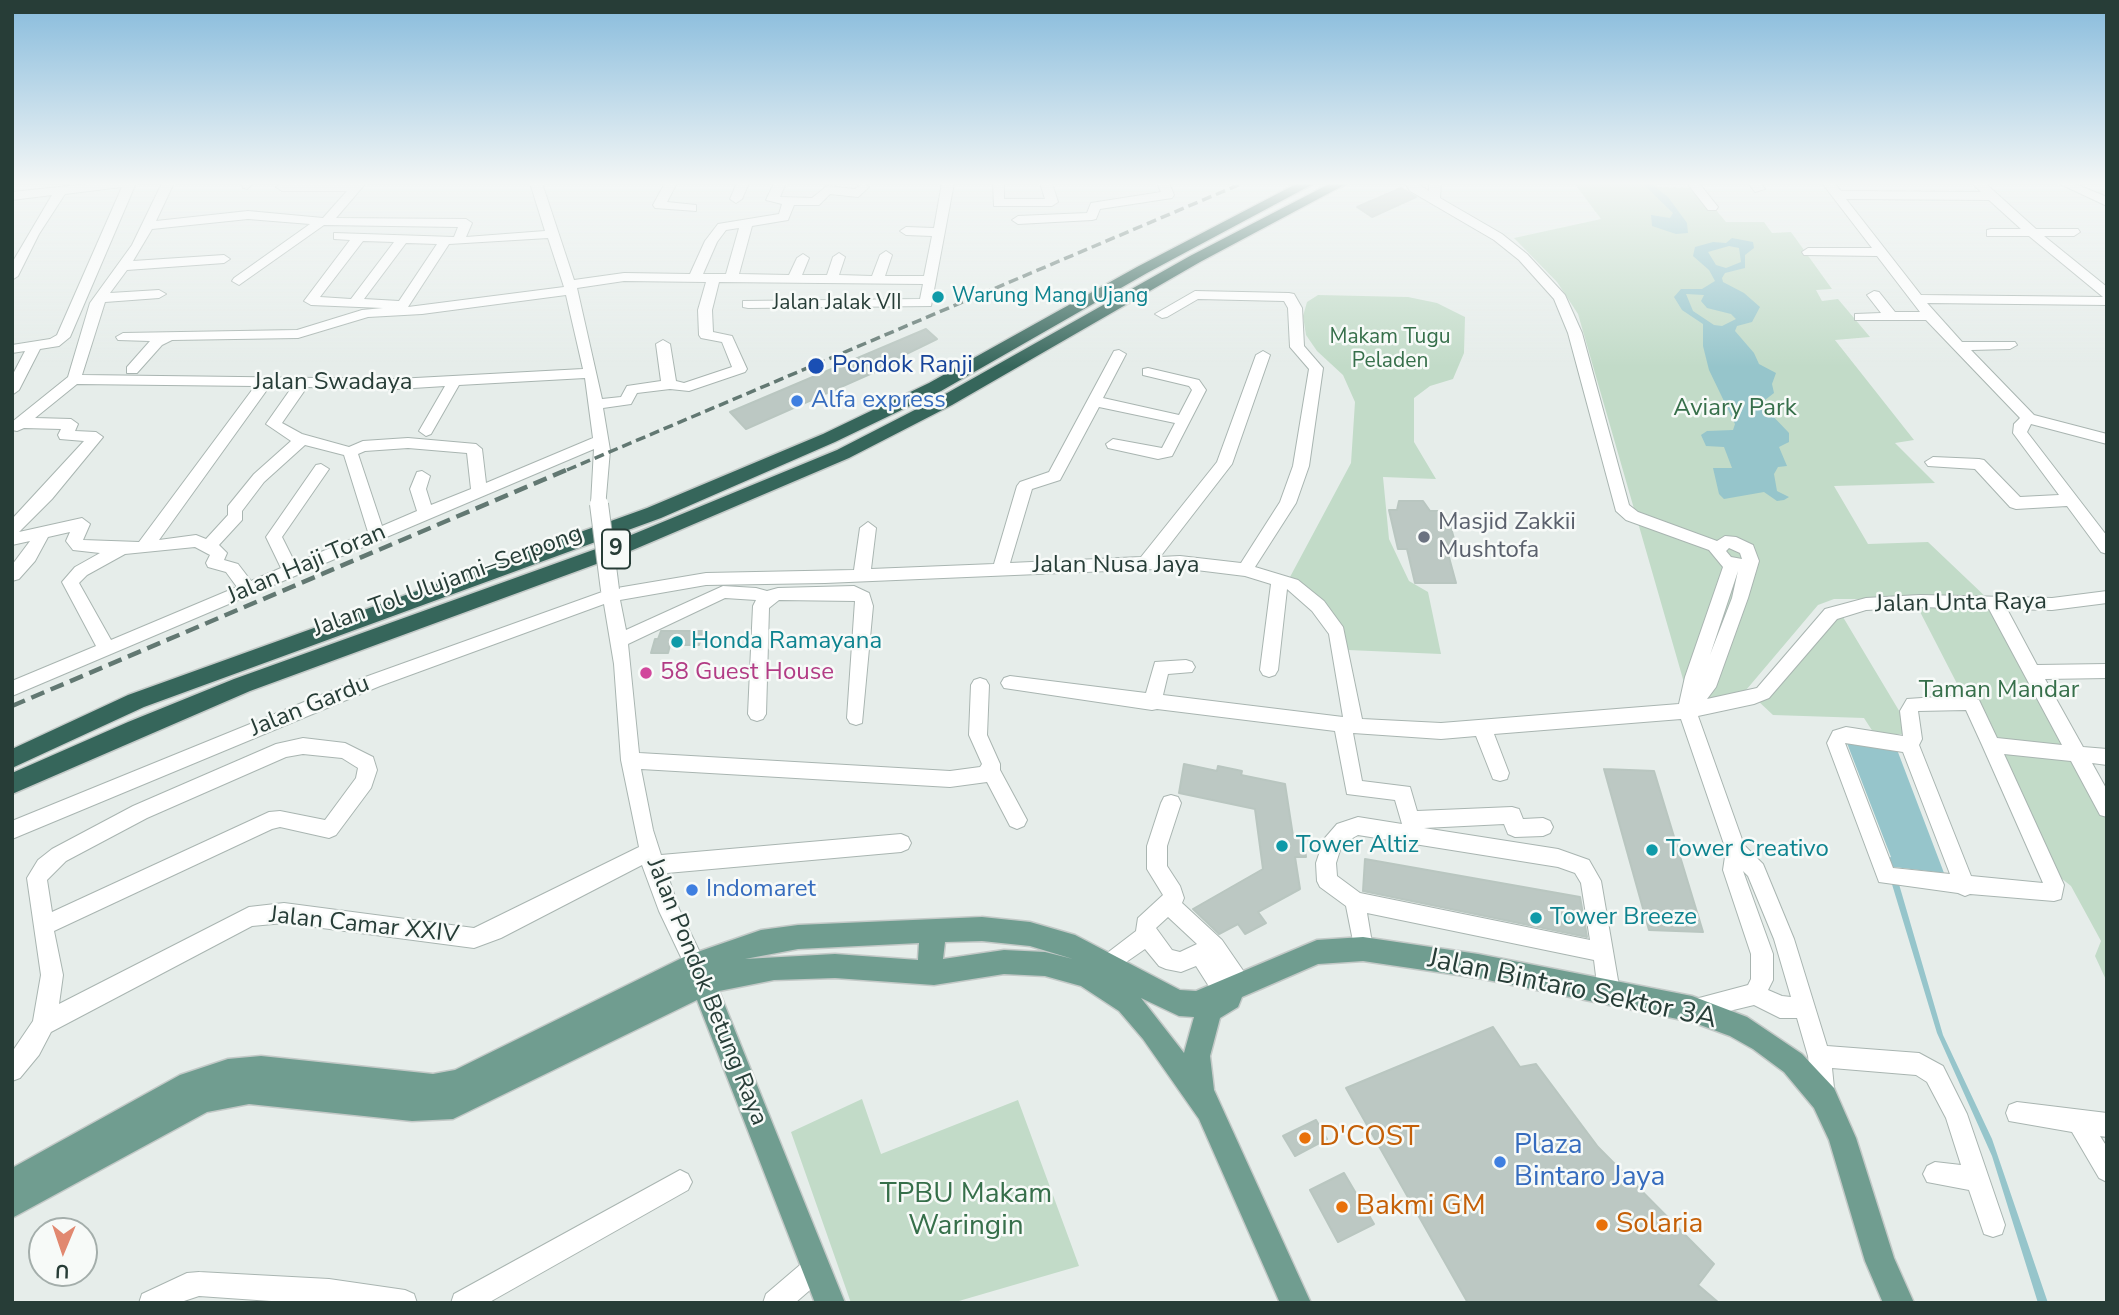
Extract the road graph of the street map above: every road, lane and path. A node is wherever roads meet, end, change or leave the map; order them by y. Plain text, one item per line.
1 (28, 244) edge
2 (102, 244) edge
3 (137, 244) edge
4 (291, 244) edge
5 (354, 244) edge
6 (398, 244) edge
7 (449, 244) edge
8 (557, 244) edge
9 (710, 244) edge
10 (741, 244) edge
11 (937, 244) edge
12 (1191, 244) edge
13 (1223, 244) edge
14 (1507, 244) edge
15 (1875, 244) edge
16 (2047, 244) edge
17 (1880, 251) junction
18 (1808, 252) dead end
19 (886, 255) dead end
20 (839, 257) dead end
21 (803, 258) dead end
22 (224, 259) dead end
23 (123, 266) junction
24 (12, 276) edge
25 (714, 276) junction
26 (695, 277) junction
27 (732, 277) junction
28 (748, 277) junction
29 (795, 277) junction
30 (832, 278) junction
31 (877, 279) junction
32 (930, 280) junction
33 (239, 281) dead end
34 (570, 287) junction
35 (159, 294) dead end
36 (2107, 294) edge
37 (1874, 295) dead end
38 (100, 298) junction
39 (1918, 299) junction
40 (2107, 301) edge
41 (355, 303) junction
42 (1162, 314) dead end
43 (1891, 316) junction
44 (1930, 316) junction
45 (1860, 317) dead end
46 (123, 337) dead end
47 (166, 337) junction
48 (663, 344) dead end
49 (2010, 345) dead end
50 (35, 346) junction
51 (1959, 346) junction
52 (12, 349) edge
53 (1119, 354) dead end
54 (1263, 355) dead end
55 (132, 370) dead end
56 (1148, 372) dead end
57 (591, 373) junction
58 (74, 379) junction
59 (454, 382) junction
60 (264, 384) junction
61 (669, 384) junction
62 (301, 385) junction
63 (12, 390) edge
64 (1095, 401) junction
65 (597, 404) junction
66 (2029, 419) junction
67 (1182, 420) junction
68 (17, 426) edge
69 (426, 431) dead end
70 (2107, 439) edge
71 (302, 440) junction
72 (601, 440) junction
73 (1113, 444) dead end
74 (350, 452) junction
75 (1933, 462) dead end
76 (321, 469) dead end
77 (422, 476) dead end
78 (479, 492) junction
79 (2070, 500) junction
80 (426, 514) junction
81 (868, 527) dead end
82 (12, 528) edge
83 (41, 535) junction
84 (377, 535) junction
85 (12, 539) edge
86 (209, 546) junction
87 (123, 548) junction
88 (144, 548) junction
89 (2107, 548) edge
90 (1146, 563) junction
91 (1001, 567) junction
92 (1245, 570) junction
93 (292, 571) junction
94 (13, 575) edge
95 (862, 575) junction
96 (1280, 579) junction
97 (248, 589) junction
98 (611, 593) junction
99 (2107, 597) edge
100 (768, 598) junction
101 (1994, 603) junction
102 (620, 640) junction
103 (107, 649) junction
104 (1186, 667) dead end
105 (1269, 670) dead end
106 (2107, 671) edge
107 (2032, 672) junction
108 (1010, 683) dead end
109 (980, 685) dead end
110 (12, 689) edge
111 (136, 701) junction
112 (1152, 703) junction
113 (1687, 711) junction
114 (757, 713) dead end
115 (856, 718) dead end
116 (1349, 726) junction
117 (1483, 729) junction
118 (12, 745) edge
119 (1910, 745) junction
120 (1991, 745) junction
121 (2078, 752) junction
122 (2107, 757) edge
123 (12, 760) edge
124 (630, 760) junction
125 (991, 771) junction
126 (1500, 773) dead end
127 (12, 784) edge
128 (1171, 803) dead end
129 (2107, 809) edge
130 (1017, 820) dead end
131 (1543, 827) dead end
132 (12, 830) edge
133 (901, 843) dead end
134 (1736, 850) junction
135 (650, 858) junction
136 (1965, 887) junction
137 (1355, 901) junction
138 (1170, 905) junction
139 (43, 926) junction
140 (935, 933) junction
141 (1147, 935) junction
142 (1363, 950) junction
143 (1208, 951) junction
144 (1604, 952) junction
145 (1109, 964) junction
146 (934, 973) junction
147 (699, 974) junction
148 (1238, 986) junction
149 (1609, 992) junction
150 (1755, 994) junction
151 (1805, 1008) junction
152 (1692, 1009) junction
153 (43, 1024) junction
154 (1819, 1056) junction
155 (12, 1069) edge
156 (1824, 1098) junction
157 (1207, 1108) junction
158 (2018, 1113) dead end
159 (2079, 1121) junction
160 (2107, 1125) edge
161 (2107, 1170) edge
162 (1935, 1174) dead end
163 (1978, 1179) junction
164 (680, 1182) dead end
165 (12, 1184) edge
166 (12, 1203) edge
167 (1993, 1225) dead end
168 (816, 1268) junction
169 (330, 1297) edge
170 (151, 1303) edge
171 (405, 1303) edge
172 (463, 1303) edge
173 (775, 1303) edge
174 (830, 1303) edge
175 (1296, 1303) edge
176 (1899, 1303) edge

1 - 24 street
2 - 50 street
3 - 23 street
4 - 33 street
5 - 41 street
6 - 41 street
7 - 41 street
8 - 34 street, Jalan Pondok Betung Raya
9 - 26 street
10 - 27 street
11 - 32 street
12 - 111 highway, Jalan Tol Ulujami–Serpong / 9
13 - 127 highway, Jalan Tol Ulujami–Serpong / 9
14 - 113 street
15 - 17 street
16 - 36 street
17 - 18 street
17 - 39 street
19 - 31 street
20 - 30 street
21 - 29 street
22 - 23 street
23 - 38 street
25 - 26 street
25 - 27 street
25 - 61 street
26 - 34 street
27 - 28 street
28 - 29 street
28 - 32 street, Jalan Jalak VII
29 - 30 street
30 - 31 street
31 - 32 street
34 - 47 street
34 - 57 street, Jalan Pondok Betung Raya
35 - 38 street
37 - 43 street
38 - 58 street
39 - 40 street
39 - 44 street
42 - 92 street
43 - 44 street
43 - 45 street
44 - 51 street
46 - 47 street
47 - 55 street
48 - 61 street
49 - 51 street
50 - 52 street
50 - 63 street
51 - 66 street
53 - 64 street
54 - 90 street
56 - 67 street
57 - 59 street, Jalan Swadaya
57 - 65 street, Jalan Pondok Betung Raya
58 - 60 street, Jalan Swadaya
58 - 68 street
59 - 62 street, Jalan Swadaya
59 - 69 street
60 - 62 street, Jalan Swadaya
60 - 88 street
61 - 65 street
62 - 71 street
64 - 67 street
64 - 91 street
65 - 72 street, Jalan Pondok Betung Raya
66 - 70 street
66 - 79 street
67 - 73 street
68 - 82 street
71 - 74 street
71 - 86 street
72 - 78 street, Jalan Haji Toran
72 - 98 street, Jalan Pondok Betung Raya, bridge
74 - 78 street
74 - 84 street
75 - 79 street
76 - 93 street
77 - 80 street
78 - 80 street, Jalan Haji Toran
79 - 89 street
80 - 84 street, Jalan Haji Toran
81 - 95 street
83 - 85 street
83 - 87 street
83 - 94 street
84 - 93 street, Jalan Haji Toran
86 - 88 street
86 - 97 street
87 - 88 street
87 - 103 street
90 - 91 street, Jalan Nusa Jaya
90 - 92 street, Jalan Nusa Jaya
91 - 95 street, Jalan Nusa Jaya
92 - 96 street, Jalan Nusa Jaya
93 - 97 street, Jalan Haji Toran
95 - 98 street, Jalan Nusa Jaya
96 - 105 street
96 - 116 street, Jalan Nusa Jaya
97 - 103 street, Jalan Haji Toran
98 - 102 street, Jalan Pondok Betung Raya
98 - 132 street, Jalan Gardu
99 - 101 street, Jalan Unta Raya
100 - 102 street
100 - 114 street
100 - 115 street
101 - 107 street
101 - 113 street, Jalan Unta Raya
102 - 124 street, Jalan Pondok Betung Raya
103 - 110 street, Jalan Haji Toran
104 - 112 street
106 - 107 street
107 - 121 street
108 - 112 street
109 - 125 street
111 - 118 highway
111 - 123 highway, Jalan Tol Ulujami–Serpong / 9
112 - 116 street
113 - 117 street
113 - 134 street
116 - 117 street
116 - 131 street, Jalan Nusa Jaya
117 - 126 street
119 - 120 street
119 - 136 street
119 - 136 street
120 - 121 street
120 - 136 street
121 - 122 street
121 - 129 street
124 - 125 street
124 - 135 street, Jalan Pondok Betung Raya
125 - 130 street
128 - 138 street
133 - 135 street
134 - 150 street
134 - 151 street
135 - 147 street, Jalan Pondok Betung Raya
135 - 153 street, Jalan Camar XXIV
137 - 142 street
137 - 144 street
137 - 144 street
138 - 141 street
138 - 143 street
139 - 139 street
139 - 153 street
140 - 145 main road, Jalan Bintaro Sektor 3A
140 - 146 main road
140 - 147 main road, Jalan Bintaro Sektor 3A
141 - 143 street
141 - 145 street
142 - 148 main road, Jalan Bintaro Sektor 3A
142 - 149 main road, Jalan Bintaro Sektor 3A
143 - 148 street
144 - 149 street
145 - 148 main road, Jalan Bintaro Sektor 3A
146 - 147 main road, Jalan Bintaro Sektor 3A
146 - 157 main road, Jalan Bintaro Sektor 3A
147 - 165 main road
147 - 166 main road
147 - 168 main road, Jalan Pondok Betung Raya
148 - 157 main road, Jalan Bintaro Sektor 3A
149 - 152 main road, Jalan Bintaro Sektor 3A
150 - 151 street
150 - 152 street
151 - 154 street
152 - 156 main road, Jalan Bintaro Sektor 3A
153 - 155 street
154 - 156 street
154 - 163 street
156 - 176 main road, Jalan Bintaro Sektor 3A
157 - 175 main road, Jalan Bintaro Sektor 3A
158 - 159 street
159 - 160 street
159 - 161 street
162 - 163 street
163 - 167 street
164 - 172 street
168 - 173 street
168 - 174 main road, Jalan Pondok Betung Raya
169 - 170 street
169 - 171 street

